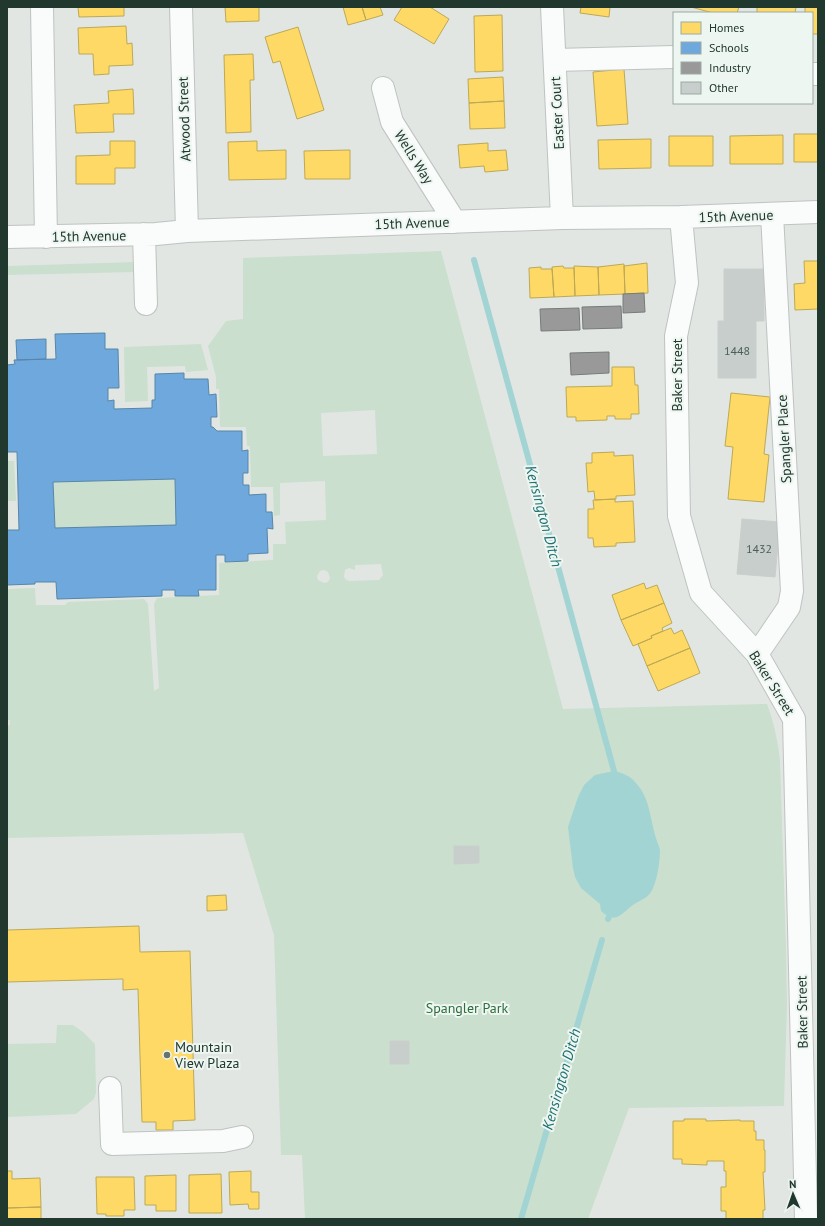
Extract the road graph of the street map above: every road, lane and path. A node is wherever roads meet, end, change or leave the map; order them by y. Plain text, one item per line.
1 (42, 7) edge
2 (181, 7) edge
3 (552, 7) edge
4 (673, 56) edge
5 (555, 60) junction
6 (382, 88) dead end
7 (818, 212) edge
8 (772, 214) junction
9 (562, 218) junction
10 (681, 218) junction
11 (455, 222) junction
12 (187, 231) junction
13 (144, 234) junction
14 (46, 236) junction
15 (7, 237) edge
16 (146, 304) dead end
17 (756, 654) junction
18 (110, 1088) dead end
19 (242, 1137) dead end
20 (806, 1219) edge

1 - 14 street
2 - 12 street, Atwood Street
3 - 5 street, Easter Court
4 - 5 street
5 - 9 street, Easter Court
6 - 11 street, Wells Way
7 - 8 street, 15th Avenue
8 - 10 street, 15th Avenue
8 - 17 street, Spangler Place
9 - 10 street, 15th Avenue
9 - 11 street, 15th Avenue
10 - 17 street, Baker Street
11 - 12 street, 15th Avenue
12 - 13 street, 15th Avenue
13 - 14 street, 15th Avenue
13 - 16 street
14 - 15 street, 15th Avenue
17 - 20 street, Baker Street
18 - 19 street

